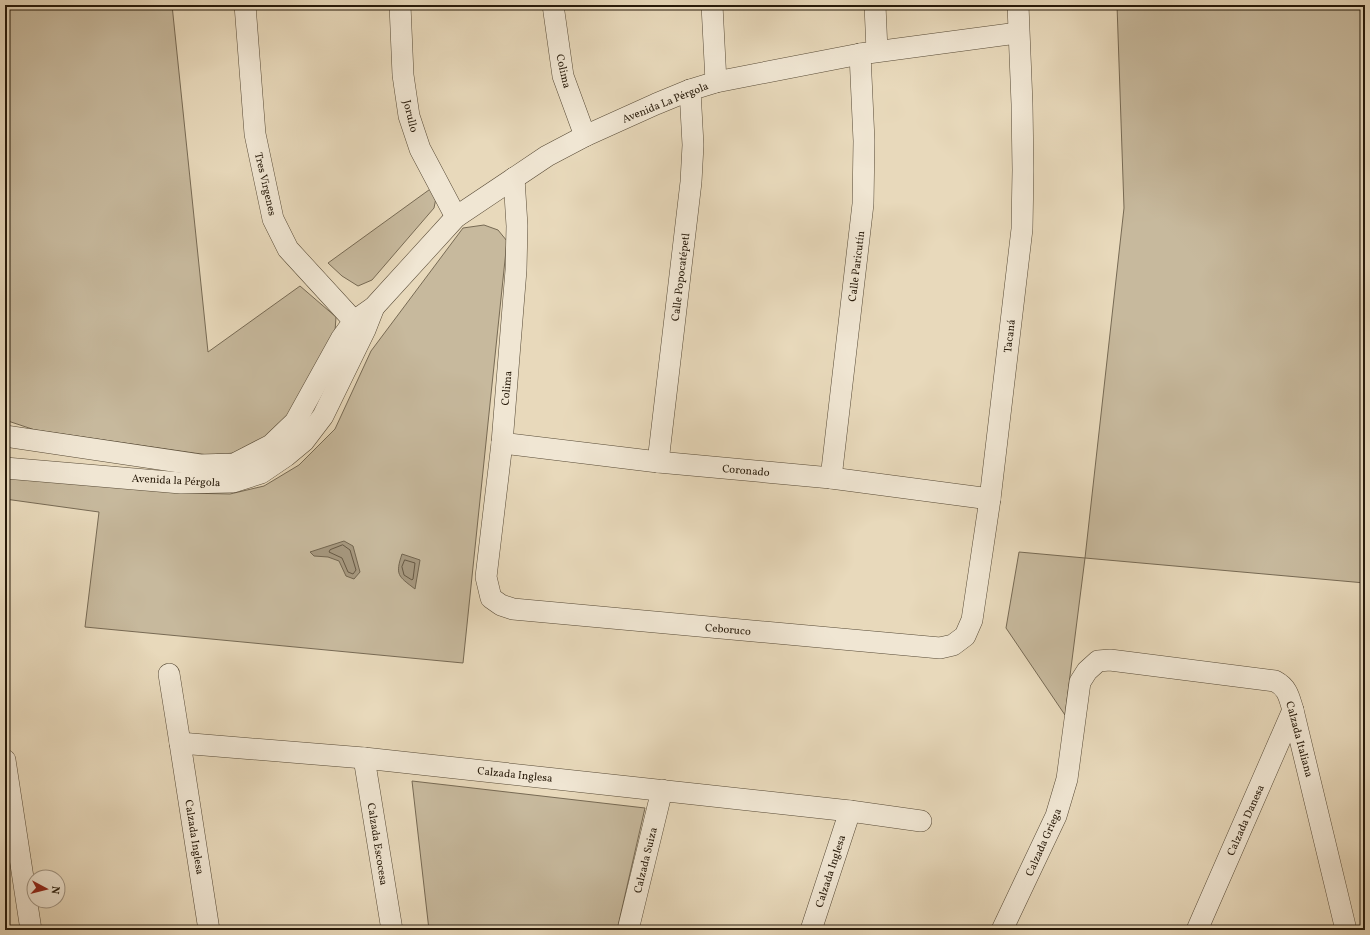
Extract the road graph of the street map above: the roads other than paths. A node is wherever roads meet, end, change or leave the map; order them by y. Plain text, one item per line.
1 (246, 5) edge
2 (400, 5) edge
3 (553, 5) edge
4 (712, 5) edge
5 (875, 5) edge
6 (1018, 5) edge
7 (1018, 34) junction
8 (869, 53) junction
9 (716, 82) junction
10 (690, 90) junction
11 (585, 136) junction
12 (514, 178) junction
13 (456, 217) junction
14 (359, 326) junction
15 (5, 436) edge
16 (502, 442) junction
17 (658, 462) junction
18 (5, 468) edge
19 (831, 478) junction
20 (990, 499) junction
21 (491, 598) joint
22 (965, 636) joint
23 (1098, 661) joint
24 (168, 674) dead end
25 (1293, 710) junction
26 (180, 744) junction
27 (364, 758) junction
28 (5, 760) edge
29 (662, 790) junction
30 (850, 811) junction
31 (921, 821) dead end
32 (30, 930) edge
33 (209, 930) edge
34 (392, 930) edge
35 (628, 930) edge
36 (811, 930) edge
37 (1002, 930) edge
38 (1197, 930) edge
39 (1346, 930) edge

1 - 14 street, Tres Virgenes
2 - 13 street, Jorullo
3 - 11 street, Colima
4 - 9 street
5 - 8 street, Calle Paricutín
6 - 7 street, Tacaná
7 - 8 street, Avenida La Pérgola
7 - 20 street, Tacaná
8 - 9 street, Avenida La Pérgola
8 - 19 street, Calle Paricutín
9 - 10 street, Avenida La Pérgola
10 - 11 street, Avenida La Pérgola
10 - 17 street, Calle Popocatépetl
11 - 12 street, Avenida La Pérgola
12 - 13 street, Avenida La Pérgola
12 - 16 street, Colima
13 - 14 street, Avenida La Pérgola
14 - 15 street, Avenida la Pérgola
14 - 18 street, Avenida la Pérgola
16 - 17 street, Coronado
16 - 21 street, Colima
17 - 19 street, Coronado
19 - 20 street, Coronado
20 - 22 street, Tacaná
21 - 22 street, Ceboruco
23 - 25 street, Calzada Italiana
23 - 37 street, Calzada Griega
24 - 26 street, Calzada Inglesa
25 - 38 street, Calzada Danesa
25 - 39 street, Calzada Italiana
26 - 27 street, Calzada Inglesa
26 - 33 street, Calzada Inglesa
27 - 29 street, Calzada Inglesa
27 - 34 street, Calzada Escocesa
28 - 32 street
29 - 30 street, Calzada Inglesa
29 - 35 street, Calzada Suiza
30 - 31 street, Calzada Inglesa
30 - 36 street, Calzada Inglesa

